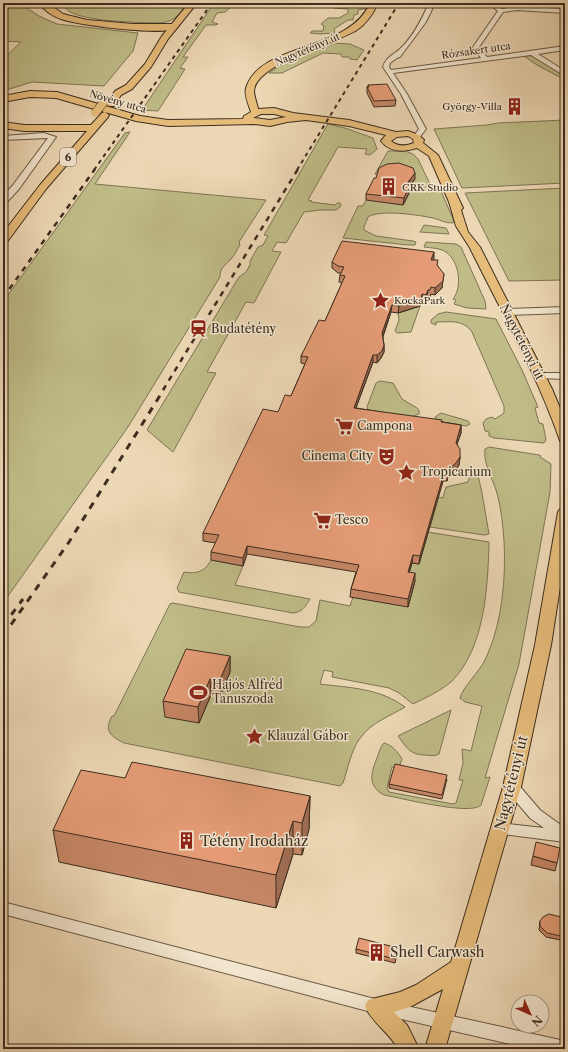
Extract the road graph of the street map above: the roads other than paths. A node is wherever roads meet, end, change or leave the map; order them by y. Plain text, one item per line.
1 (43, 3) edge
2 (193, 3) edge
3 (374, 3) edge
4 (432, 3) edge
5 (491, 3) edge
6 (62, 8) dead end
7 (501, 11) junction
8 (565, 12) edge
9 (181, 19) junction
10 (156, 25) junction
11 (147, 27) junction
12 (174, 27) junction
13 (165, 39) junction
14 (565, 48) edge
15 (531, 52) junction
16 (485, 58) junction
17 (137, 65) dead end
18 (148, 65) junction
19 (389, 71) junction
20 (565, 74) edge
21 (121, 81) dead end
22 (3, 99) edge
23 (252, 100) junction
24 (115, 103) junction
25 (269, 111) junction
26 (254, 117) junction
27 (282, 117) junction
28 (139, 119) junction
29 (3, 125) edge
30 (82, 128) junction
31 (94, 128) junction
32 (391, 136) junction
33 (3, 138) edge
34 (414, 140) junction
35 (43, 187) junction
36 (6, 194) edge
37 (3, 201) edge
38 (3, 240) edge
39 (565, 310) edge
40 (507, 312) junction
41 (540, 376) junction
42 (565, 376) edge
43 (565, 438) edge
44 (565, 512) edge
45 (560, 577) edge
46 (512, 787) junction
47 (500, 829) junction
48 (565, 836) edge
49 (3, 908) edge
50 (459, 967) junction
51 (375, 1006) junction
52 (443, 1021) junction
53 (409, 1049) edge
54 (435, 1049) edge
55 (565, 1049) edge

1 - 11 highway
2 - 9 main road, 6
3 - 23 main road, Nagytétényi út
4 - 19 street
5 - 7 street
6 - 10 highway
7 - 8 street
7 - 16 street
9 - 10 highway
9 - 12 main road, 6
10 - 12 highway
11 - 12 highway
11 - 13 highway
12 - 13 main road, 6
13 - 17 main road, 6
13 - 18 main road, 6
14 - 15 street, Rózsakert utca
15 - 16 street, Rózsakert utca
15 - 20 street
16 - 19 street, Rózsakert utca
18 - 24 main road, 6
18 - 24 main road
19 - 34 street
21 - 24 main road, 6
22 - 28 main road, Növény utca
23 - 25 main road
23 - 26 main road, Nagytétényi út
24 - 28 main road
24 - 30 main road, 6, bridge
24 - 31 main road, 6
25 - 26 main road, Növény utca
25 - 27 main road, Növény utca
26 - 27 main road, Növény utca
26 - 28 main road, Növény utca
27 - 32 main road, Növény utca
29 - 30 main road
30 - 31 main road
30 - 35 main road, 6
31 - 35 main road, 6
32 - 34 main road, Nagytétényi út
32 - 34 main road, Nagytétényi út
33 - 36 street
34 - 40 main road, Nagytétényi út
35 - 38 main road, 6
36 - 37 street
39 - 40 street
40 - 41 main road, Nagytétényi út
41 - 42 street
41 - 43 main road, Nagytétényi út
44 - 45 main road, Nagytétényi út
45 - 46 main road, Nagytétényi út
46 - 47 main road, Nagytétényi út
46 - 48 street
47 - 48 street
47 - 50 main road, Nagytétényi út
49 - 51 street
50 - 51 main road
50 - 52 main road, Nagytétényi út
51 - 52 street
51 - 53 main road
52 - 54 main road, Nagytétényi út
52 - 55 street

